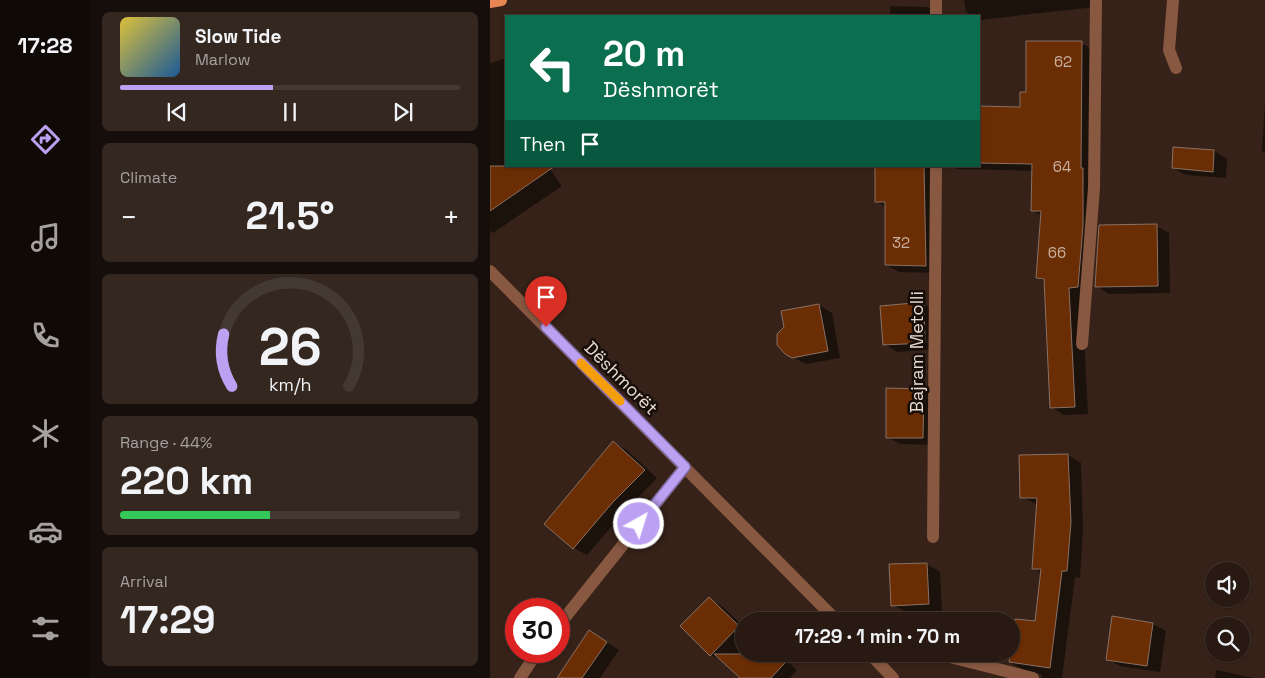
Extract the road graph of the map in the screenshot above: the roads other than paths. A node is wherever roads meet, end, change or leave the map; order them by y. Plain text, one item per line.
1 (501, 0) edge
2 (936, 0) edge
3 (1096, 0) edge
4 (1172, 0) edge
5 (490, 2) edge
6 (936, 15) edge
7 (1176, 68) dead end
8 (936, 167) edge
9 (490, 271) edge
10 (1082, 344) dead end
11 (685, 467) junction
12 (933, 538) dead end
13 (570, 611) edge
14 (828, 612) edge
15 (878, 662) edge
16 (970, 662) edge
17 (530, 663) edge
18 (520, 678) edge
19 (893, 678) edge
20 (1033, 678) edge

1 - 5 main road
2 - 6 street
3 - 10 street
4 - 7 street
8 - 12 street, Bajram Metolli
9 - 11 street, Dëshmorët
11 - 13 street
11 - 14 street, Dëshmorët
15 - 19 street
16 - 20 street
17 - 18 street

